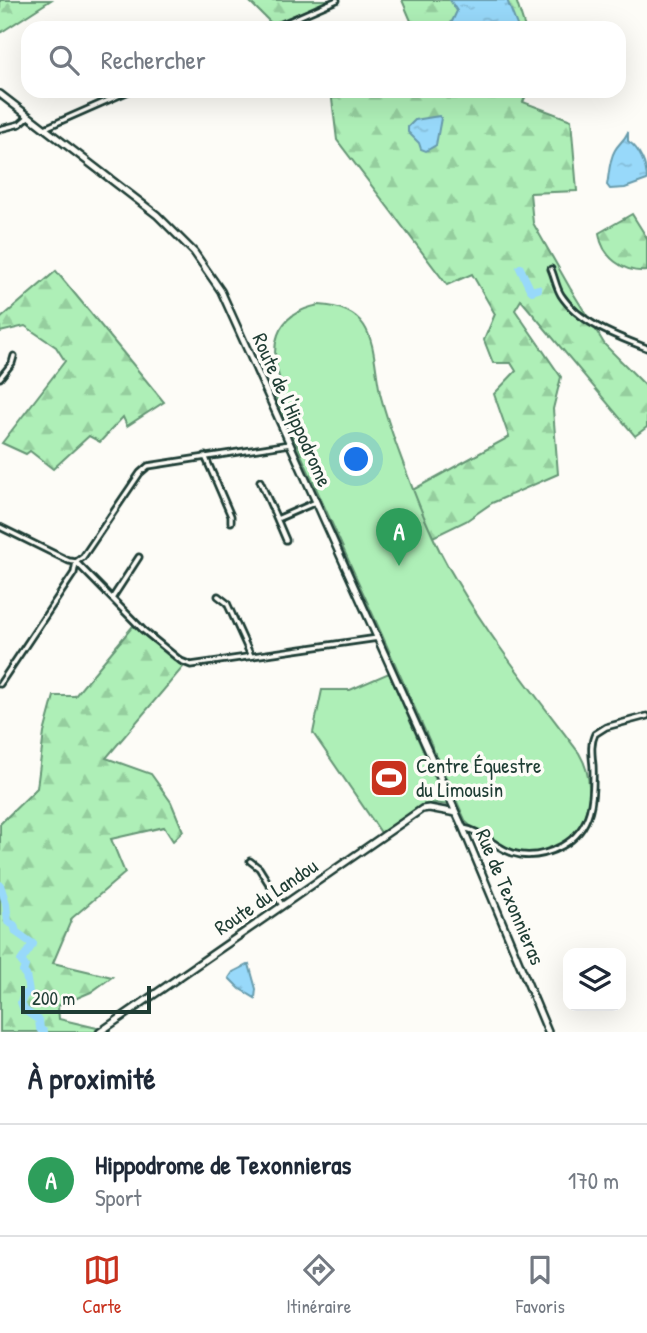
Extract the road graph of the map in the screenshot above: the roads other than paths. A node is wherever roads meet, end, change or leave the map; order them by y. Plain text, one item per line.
1 (337, 0) edge
2 (289, 21) edge
3 (0, 94) edge
4 (113, 98) edge
5 (29, 116) junction
6 (45, 128) junction
7 (0, 129) edge
8 (551, 269) dead end
9 (647, 348) edge
10 (14, 356) dead end
11 (0, 378) edge
12 (290, 444) junction
13 (205, 456) junction
14 (260, 481) dead end
15 (316, 502) junction
16 (277, 519) junction
17 (231, 522) dead end
18 (0, 527) edge
19 (286, 540) dead end
20 (139, 557) dead end
21 (76, 562) junction
22 (218, 596) dead end
23 (113, 597) junction
24 (378, 638) junction
25 (251, 656) junction
26 (0, 684) edge
27 (647, 716) edge
28 (456, 813) junction
29 (463, 828) junction
30 (250, 861) dead end
31 (282, 905) junction
32 (100, 1032) edge
33 (548, 1032) edge

1 - 2 street
3 - 5 main road, Route de l'Hippodrome
4 - 6 street
5 - 6 main road, Route de l'Hippodrome
5 - 7 street
6 - 12 main road, Route de l'Hippodrome
8 - 9 street
10 - 11 street
12 - 13 street
12 - 15 main road, Route de l'Hippodrome
13 - 17 street
13 - 21 street
14 - 16 street
15 - 16 street
15 - 24 main road, Route de l'Hippodrome
16 - 19 street
18 - 21 street
20 - 23 street
21 - 23 street
21 - 26 street
22 - 25 street
23 - 25 street
24 - 25 street
24 - 28 main road, Route de l'Hippodrome
27 - 29 street
28 - 29 main road, Rue de Texonnieras
28 - 31 main road, Route du Landou
29 - 33 main road, Rue de Texonnieras
30 - 31 street
31 - 32 main road, Route du Landou

